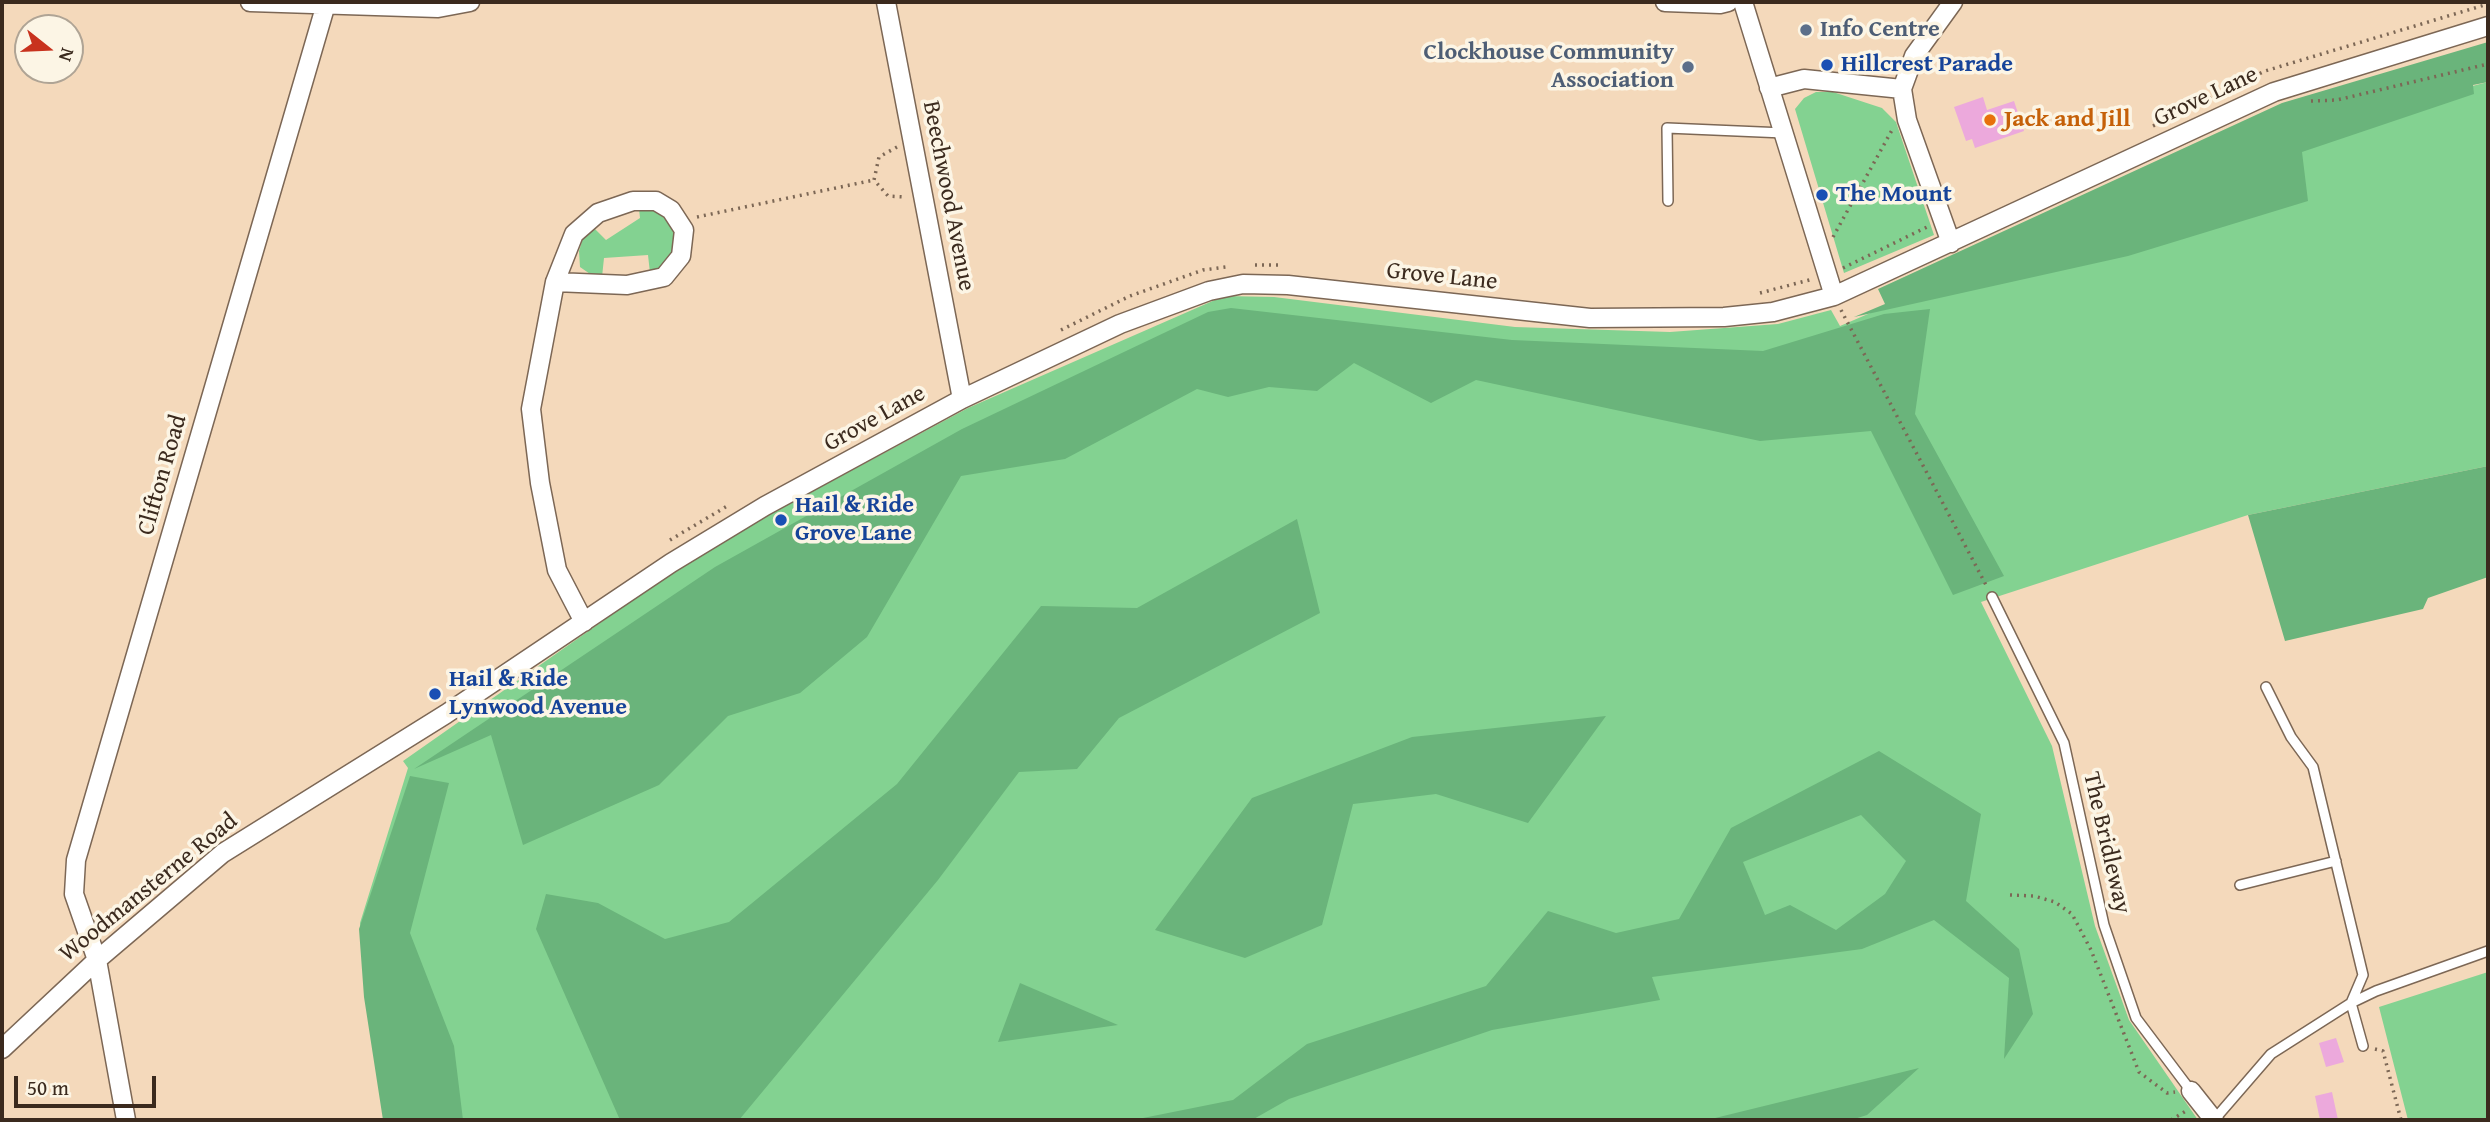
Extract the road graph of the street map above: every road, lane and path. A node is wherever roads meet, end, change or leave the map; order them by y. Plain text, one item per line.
1 (250, 2) edge
2 (470, 2) edge
3 (886, 2) edge
4 (1665, 2) edge
5 (1728, 2) edge
6 (1742, 2) edge
7 (1953, 2) edge
8 (327, 4) junction
9 (2488, 4) edge
10 (439, 5) edge
11 (2488, 26) edge
12 (2488, 64) edge
13 (1769, 88) junction
14 (1902, 89) junction
15 (2309, 101) dead end
16 (1907, 120) junction
17 (2152, 126) dead end
18 (1784, 133) junction
19 (913, 144) junction
20 (874, 180) junction
21 (923, 195) junction
22 (1668, 201) dead end
23 (1944, 219) junction
24 (678, 221) junction
25 (1951, 243) junction
26 (1823, 255) junction
27 (1254, 265) dead end
28 (1293, 266) dead end
29 (1228, 267) dead end
30 (1828, 275) junction
31 (555, 282) junction
32 (1758, 293) dead end
33 (1834, 296) junction
34 (1056, 332) dead end
35 (962, 399) junction
36 (729, 504) dead end
37 (661, 547) dead end
38 (1992, 597) joint
39 (584, 622) junction
40 (2266, 687) dead end
41 (446, 714) joint
42 (2336, 861) junction
43 (2239, 885) dead end
44 (2010, 895) dead end
45 (2488, 951) edge
46 (97, 960) junction
47 (2351, 1003) junction
48 (2363, 1046) joint
49 (2, 1049) edge
50 (2191, 1091) junction
51 (126, 1120) edge
52 (2214, 1120) edge
53 (2401, 1120) edge

1 - 8 street
2 - 10 street
3 - 19 street, Beechwood Avenue
4 - 5 street
6 - 13 street
7 - 14 street
8 - 10 street
8 - 46 street, Clifton Road
9 - 17 path
11 - 25 street, Grove Lane
12 - 15 path
13 - 14 street
13 - 18 street
14 - 16 street
16 - 23 street
16 - 26 path
18 - 22 lane
18 - 26 street
19 - 20 path
19 - 21 street, Beechwood Avenue
20 - 21 path
20 - 24 path
21 - 35 street, Beechwood Avenue
23 - 25 street
23 - 30 path
24 - 31 street
24 - 31 street
25 - 33 street, Grove Lane
26 - 30 street
27 - 28 path
29 - 34 path
30 - 32 path
30 - 33 street
31 - 39 street
33 - 35 street, Grove Lane
33 - 38 path
35 - 39 street, Grove Lane
36 - 37 path
38 - 50 lane, The Bridleway
39 - 41 street, Grove Lane
40 - 42 lane
41 - 46 street, Woodmansterne Road
42 - 43 lane
42 - 47 lane
44 - 50 path
45 - 47 lane
46 - 49 street, Woodmansterne Road
46 - 51 street, Clifton Road
47 - 48 lane
47 - 52 lane
48 - 53 path
50 - 52 street

